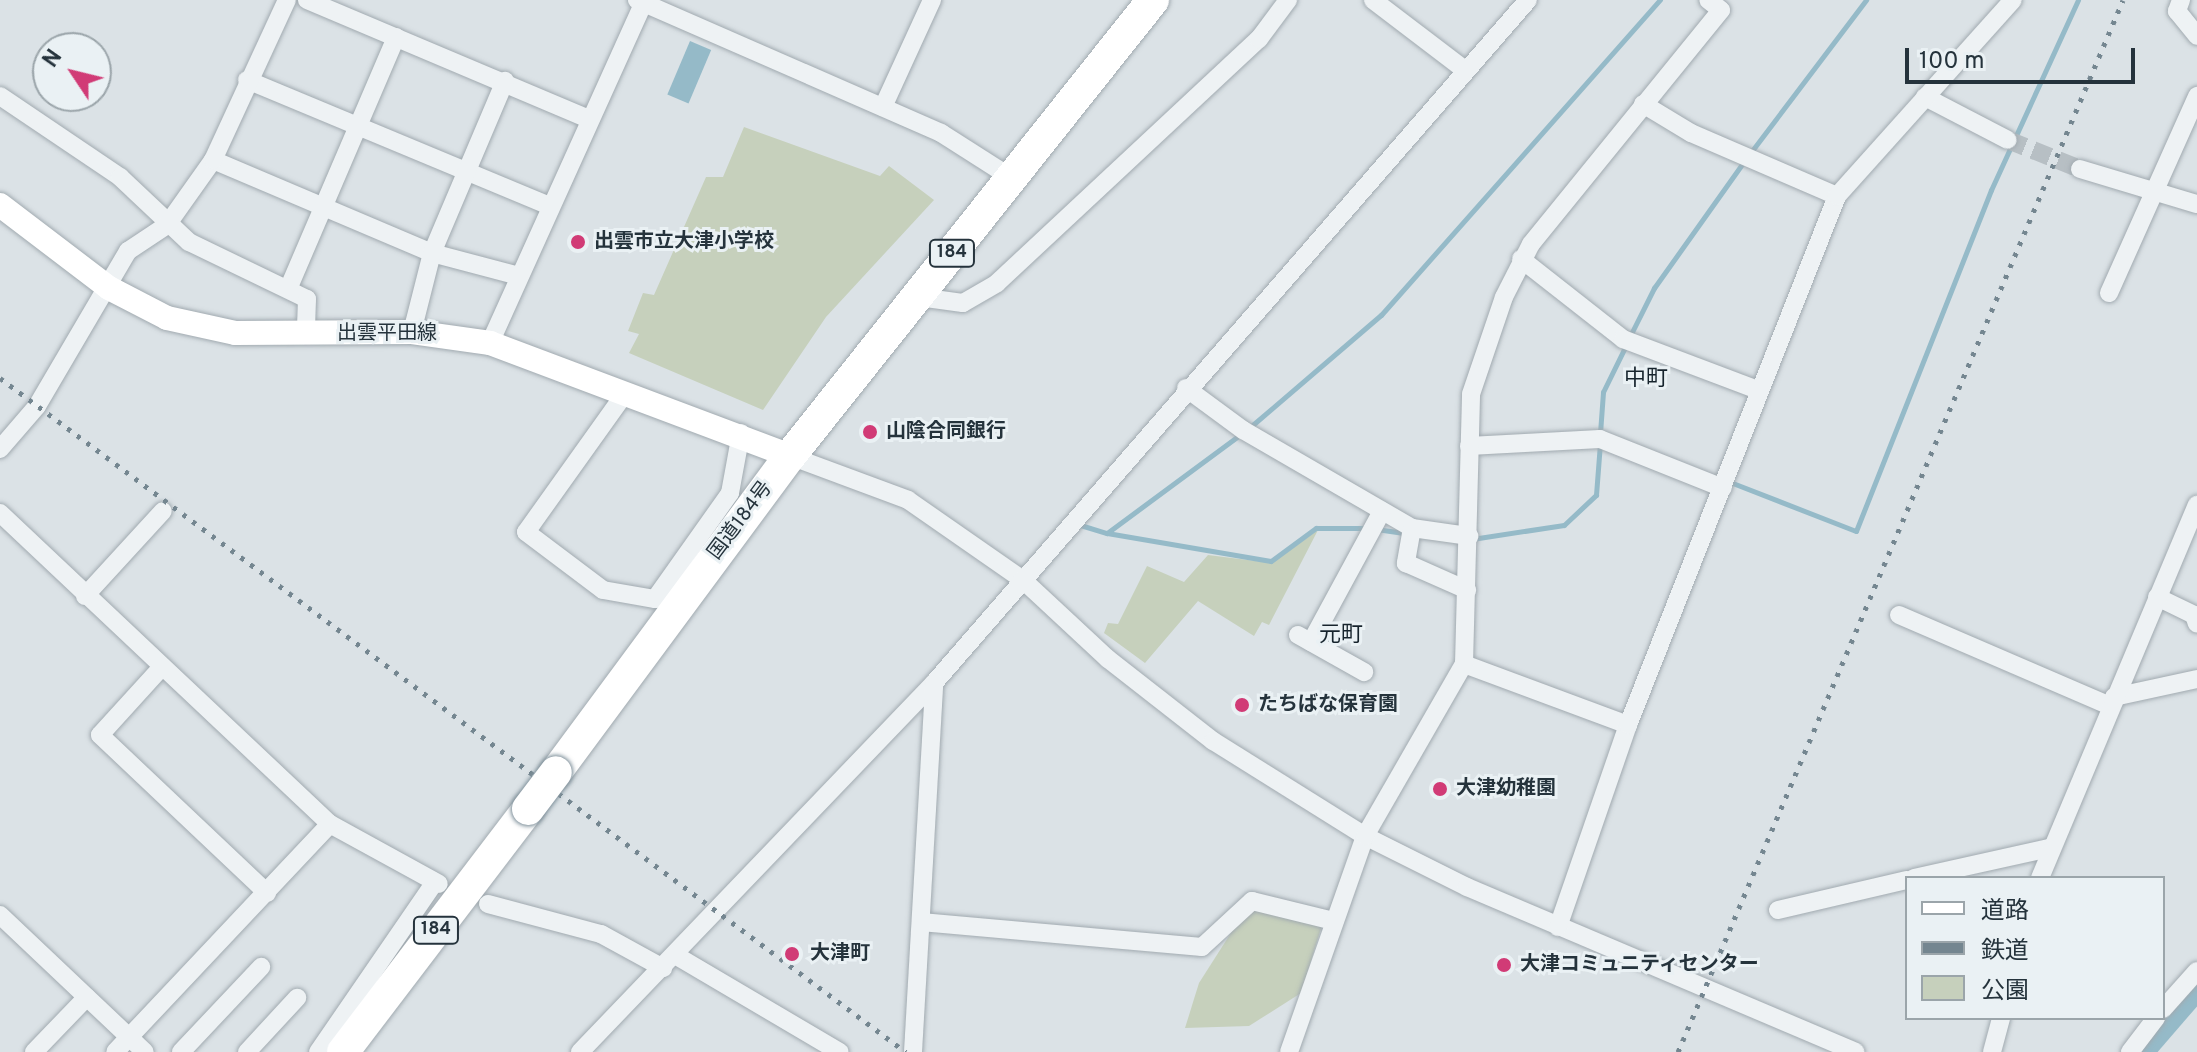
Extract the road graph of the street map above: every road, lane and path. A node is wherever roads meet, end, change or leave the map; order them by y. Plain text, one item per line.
1 (307, 0) edge
2 (932, 0) edge
3 (1153, 0) edge
4 (1288, 0) edge
5 (1373, 0) edge
6 (1528, 0) edge
7 (1708, 0) edge
8 (2013, 0) edge
9 (2181, 0) edge
10 (282, 1) edge
11 (642, 1) edge
12 (2197, 36) edge
13 (396, 37) junction
14 (1465, 70) junction
15 (247, 80) junction
16 (505, 81) junction
17 (0, 96) edge
18 (2197, 96) edge
19 (1925, 97) junction
20 (1643, 104) junction
21 (883, 107) junction
22 (586, 118) junction
23 (357, 124) junction
24 (2008, 140) tunnel mouth
25 (213, 160) junction
26 (467, 167) junction
27 (2080, 169) tunnel mouth
28 (1010, 177) junction
29 (2153, 191) junction
30 (1837, 196) junction
31 (2197, 204) edge
32 (0, 205) edge
33 (322, 206) junction
34 (550, 206) junction
35 (167, 225) junction
36 (432, 253) junction
37 (1521, 259) junction
38 (519, 276) junction
39 (289, 287) junction
40 (109, 288) junction
41 (2109, 293) dead end
42 (919, 297) junction
43 (412, 332) junction
44 (306, 335) junction
45 (490, 343) junction
46 (1186, 388) junction
47 (1758, 390) junction
48 (626, 392) junction
49 (741, 433) junction
50 (1469, 446) junction
51 (0, 449) edge
52 (790, 456) junction
53 (1723, 488) junction
54 (2197, 505) edge
55 (163, 511) dead end
56 (1382, 511) junction
57 (0, 513) edge
58 (1412, 528) junction
59 (1469, 536) junction
60 (1023, 580) junction
61 (1467, 590) junction
62 (85, 596) junction
63 (2157, 597) junction
64 (1899, 615) dead end
65 (2197, 624) edge
66 (1464, 664) junction
67 (160, 669) junction
68 (1364, 672) dead end
69 (2197, 679) edge
70 (934, 683) junction
71 (2112, 702) junction
72 (1628, 725) junction
73 (330, 824) junction
74 (1365, 836) junction
75 (2049, 848) junction
76 (1923, 876) edge
77 (2041, 876) edge
78 (1905, 880) edge
79 (267, 893) junction
80 (488, 904) dead end
81 (1778, 910) dead end
82 (0, 915) edge
83 (1334, 921) junction
84 (921, 922) junction
85 (1558, 927) junction
86 (669, 961) junction
87 (261, 967) dead end
88 (2197, 971) edge
89 (87, 997) junction
90 (297, 998) dead end
91 (2165, 1007) edge
92 (2000, 1020) edge
93 (2154, 1020) edge
94 (129, 1037) junction
95 (34, 1052) edge
96 (115, 1052) edge
97 (145, 1052) edge
98 (181, 1052) edge
99 (247, 1052) edge
100 (318, 1052) edge
101 (343, 1052) edge
102 (580, 1052) edge
103 (840, 1052) edge
104 (913, 1052) edge
105 (1289, 1052) edge
106 (1855, 1052) edge
107 (1992, 1052) edge
108 (2130, 1052) edge

1 - 13 street
2 - 21 street
3 - 28 highway, 国道184号 / 184
4 - 42 street
5 - 14 street
6 - 14 street
7 - 20 street
8 - 19 street
9 - 12 street
10 - 15 street
11 - 21 street
11 - 22 street
13 - 16 street
13 - 23 street
14 - 46 street
15 - 23 street
15 - 25 street
16 - 22 street
16 - 26 street
17 - 35 street
18 - 29 street
19 - 24 street
19 - 30 street
20 - 30 street
20 - 37 street
21 - 28 street
22 - 34 street
23 - 26 street
23 - 33 street
25 - 33 street
25 - 35 street
26 - 34 street
26 - 36 street
27 - 29 street
28 - 42 highway, 国道184号 / 184
29 - 31 street
29 - 41 street
30 - 47 street
32 - 40 main road, 出雲平田線
33 - 36 street
33 - 39 street
34 - 38 street
35 - 39 street
35 - 40 street
36 - 38 street
36 - 43 street
37 - 47 street
37 - 50 street
38 - 45 street
39 - 44 street
40 - 44 main road, 出雲平田線
40 - 51 street
42 - 52 highway, 国道184号 / 184
43 - 44 main road, 出雲平田線
43 - 45 main road, 出雲平田線
45 - 48 main road, 出雲平田線
46 - 56 street
46 - 60 street
47 - 53 street
48 - 49 main road, 出雲平田線
48 - 49 street
49 - 52 main road, 出雲平田線
50 - 53 street
50 - 59 street
52 - 60 street
52 - 101 highway, 国道184号 / 184, bridge
53 - 72 street
54 - 63 street
55 - 62 street
56 - 58 street
56 - 68 street
57 - 62 street
58 - 59 street
58 - 61 street
59 - 61 street
60 - 70 street
60 - 74 street
61 - 66 street
62 - 67 street
63 - 65 street
63 - 71 street
64 - 71 street
66 - 72 street
66 - 74 street
67 - 73 street
67 - 79 street
69 - 71 street
70 - 84 street
70 - 86 street
71 - 75 street
72 - 85 street
73 - 79 street
73 - 100 street
74 - 83 street
74 - 85 street
75 - 76 street
75 - 77 street
78 - 81 street
79 - 94 street
80 - 86 street
82 - 89 street
83 - 84 street
83 - 105 street
84 - 104 street
85 - 106 street
86 - 102 street
86 - 103 street
87 - 98 street
88 - 91 street
89 - 94 street
89 - 95 street
90 - 99 street
92 - 107 street
93 - 108 street
94 - 96 street
94 - 97 street

